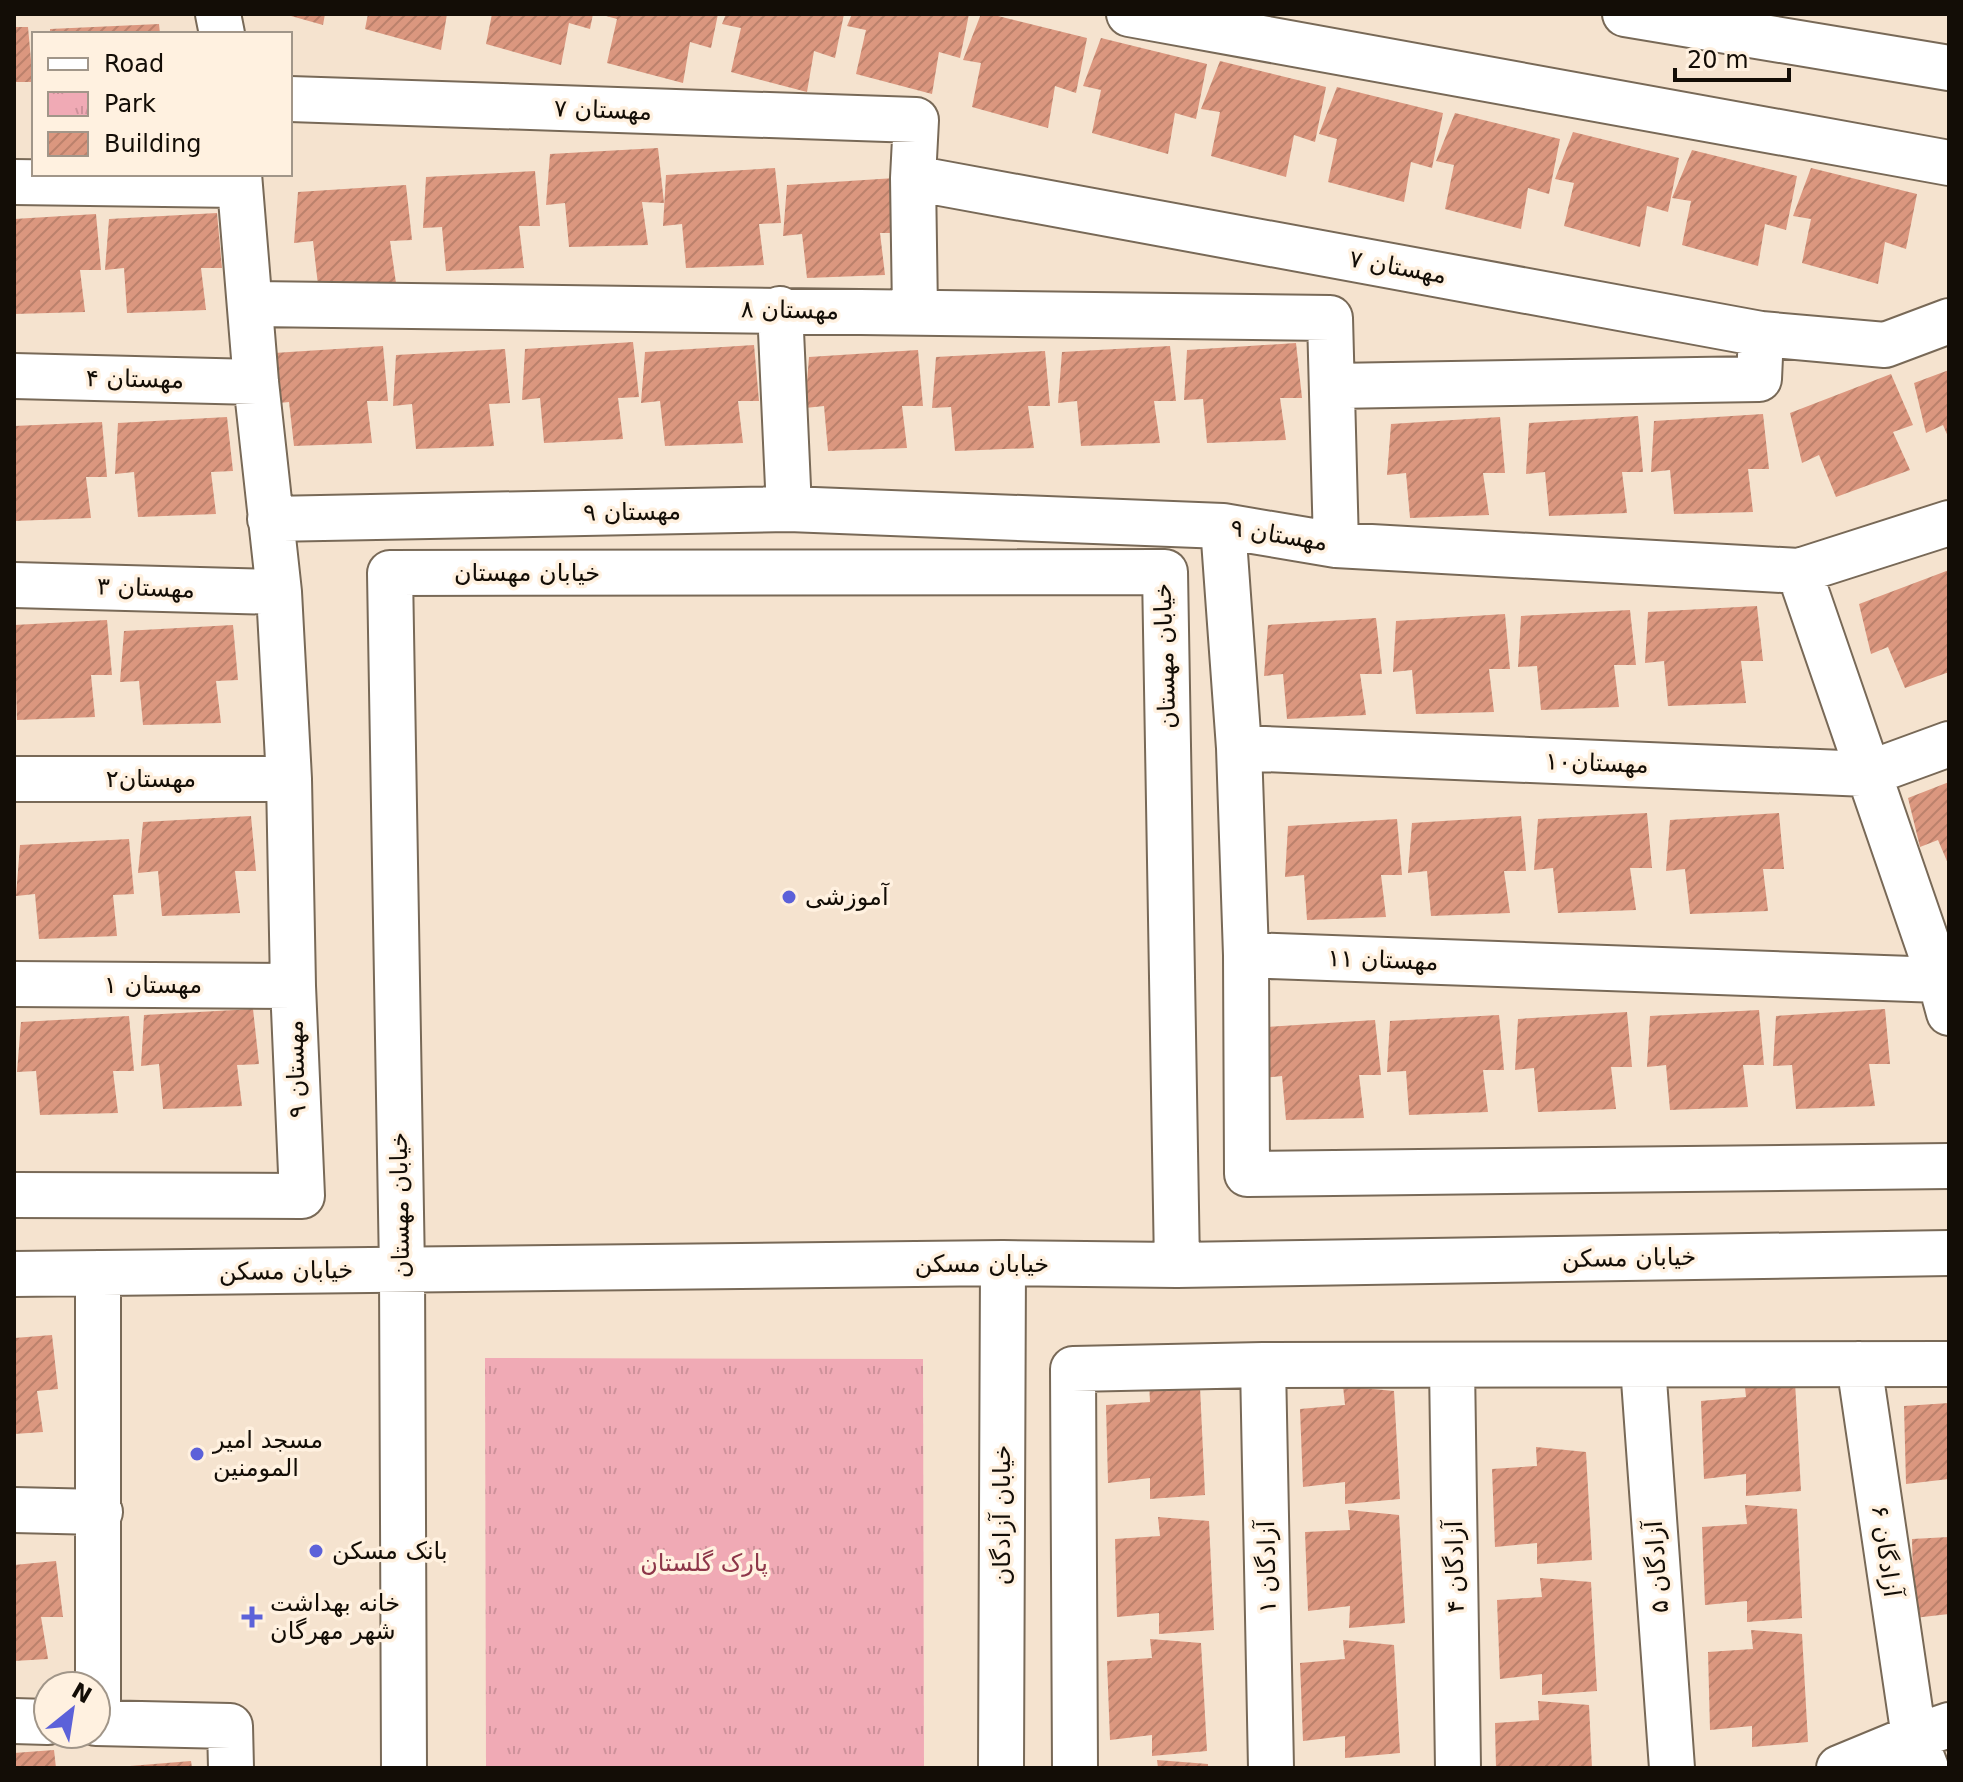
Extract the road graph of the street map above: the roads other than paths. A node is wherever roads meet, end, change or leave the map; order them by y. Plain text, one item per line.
1 (1129, 14) edge
2 (1625, 14) edge
3 (1949, 68) edge
4 (292, 99) edge
5 (1949, 163) edge
6 (913, 178) junction
7 (239, 180) edge
8 (14, 182) edge
9 (251, 304) junction
10 (780, 309) junction
11 (915, 311) junction
12 (1949, 321) edge
13 (1761, 334) junction
14 (14, 376) edge
15 (256, 382) junction
16 (1333, 386) junction
17 (789, 509) junction
18 (270, 519) junction
19 (1949, 523) edge
20 (1223, 526) junction
21 (1336, 545) junction
22 (1799, 571) junction
23 (1165, 572) junction
24 (14, 585) edge
25 (279, 592) junction
26 (1949, 744) edge
27 (1239, 748) junction
28 (1867, 774) junction
29 (14, 779) edge
30 (289, 779) junction
31 (1246, 955) junction
32 (14, 984) edge
33 (293, 986) junction
34 (1946, 990) edge
35 (1947, 1178) edge
36 (14, 1195) edge
37 (1949, 1253) edge
38 (1003, 1263) junction
39 (1177, 1265) junction
40 (402, 1270) junction
41 (98, 1273) junction
42 (14, 1274) edge
43 (1859, 1364) junction
44 (1949, 1364) edge
45 (1263, 1365) junction
46 (1452, 1366) junction
47 (1643, 1366) junction
48 (14, 1510) edge
49 (100, 1512) junction
50 (98, 1670) edge
51 (112, 1726) edge
52 (1929, 1744) edge
53 (230, 1747) edge
54 (404, 1768) edge
55 (1001, 1768) edge
56 (1075, 1768) edge
57 (1271, 1768) edge
58 (1458, 1768) edge
59 (1672, 1768) edge
60 (1839, 1768) edge

1 - 5 street
2 - 3 street
4 - 6 street, مهستان ۷
6 - 11 street
6 - 13 street, مهستان ۷
7 - 8 street
7 - 9 street
9 - 10 street, مهستان ۸
9 - 15 street
10 - 11 street, مهستان ۸
10 - 17 street
11 - 16 street, مهستان ۸
12 - 13 street, مهستان ۷
13 - 16 street
14 - 15 street, مهستان ۴
15 - 18 street
16 - 21 street
17 - 18 street, مهستان ۹
17 - 20 street, مهستان ۹
18 - 25 street, مهستان ۹
19 - 22 street, مهستان ۹
20 - 21 street, مهستان ۹
20 - 23 street
20 - 27 street
21 - 22 street, مهستان ۹
22 - 28 street
23 - 39 street, خیابان مهستان
23 - 40 street, خیابان مهستان
24 - 25 street, مهستان ۳
25 - 30 street, مهستان ۹
26 - 28 street, مهستان۱۰
27 - 28 street, مهستان۱۰
27 - 31 street
28 - 34 street
29 - 30 street, مهستان۲
30 - 33 street, مهستان ۹
31 - 34 street, مهستان ۱۱
31 - 35 street
32 - 33 street, مهستان ۱
33 - 36 street, مهستان ۹
37 - 39 street, خیابان مسکن
38 - 39 street, خیابان مسکن
38 - 40 street, خیابان مسکن
38 - 55 street, خیابان آزادگان
40 - 41 street, خیابان مسکن
40 - 54 street, خیابان مهستان
41 - 42 street, خیابان مسکن
41 - 49 street
43 - 44 street
43 - 47 street
43 - 52 street, آزادگان ۶
45 - 46 street
45 - 56 street
45 - 57 street, آزادگان ۱
46 - 47 street
46 - 58 street, آزادگان ۴
47 - 59 street, آزادگان ۵
48 - 49 street
49 - 50 street
51 - 53 street
52 - 60 street, آزادگان ۶

